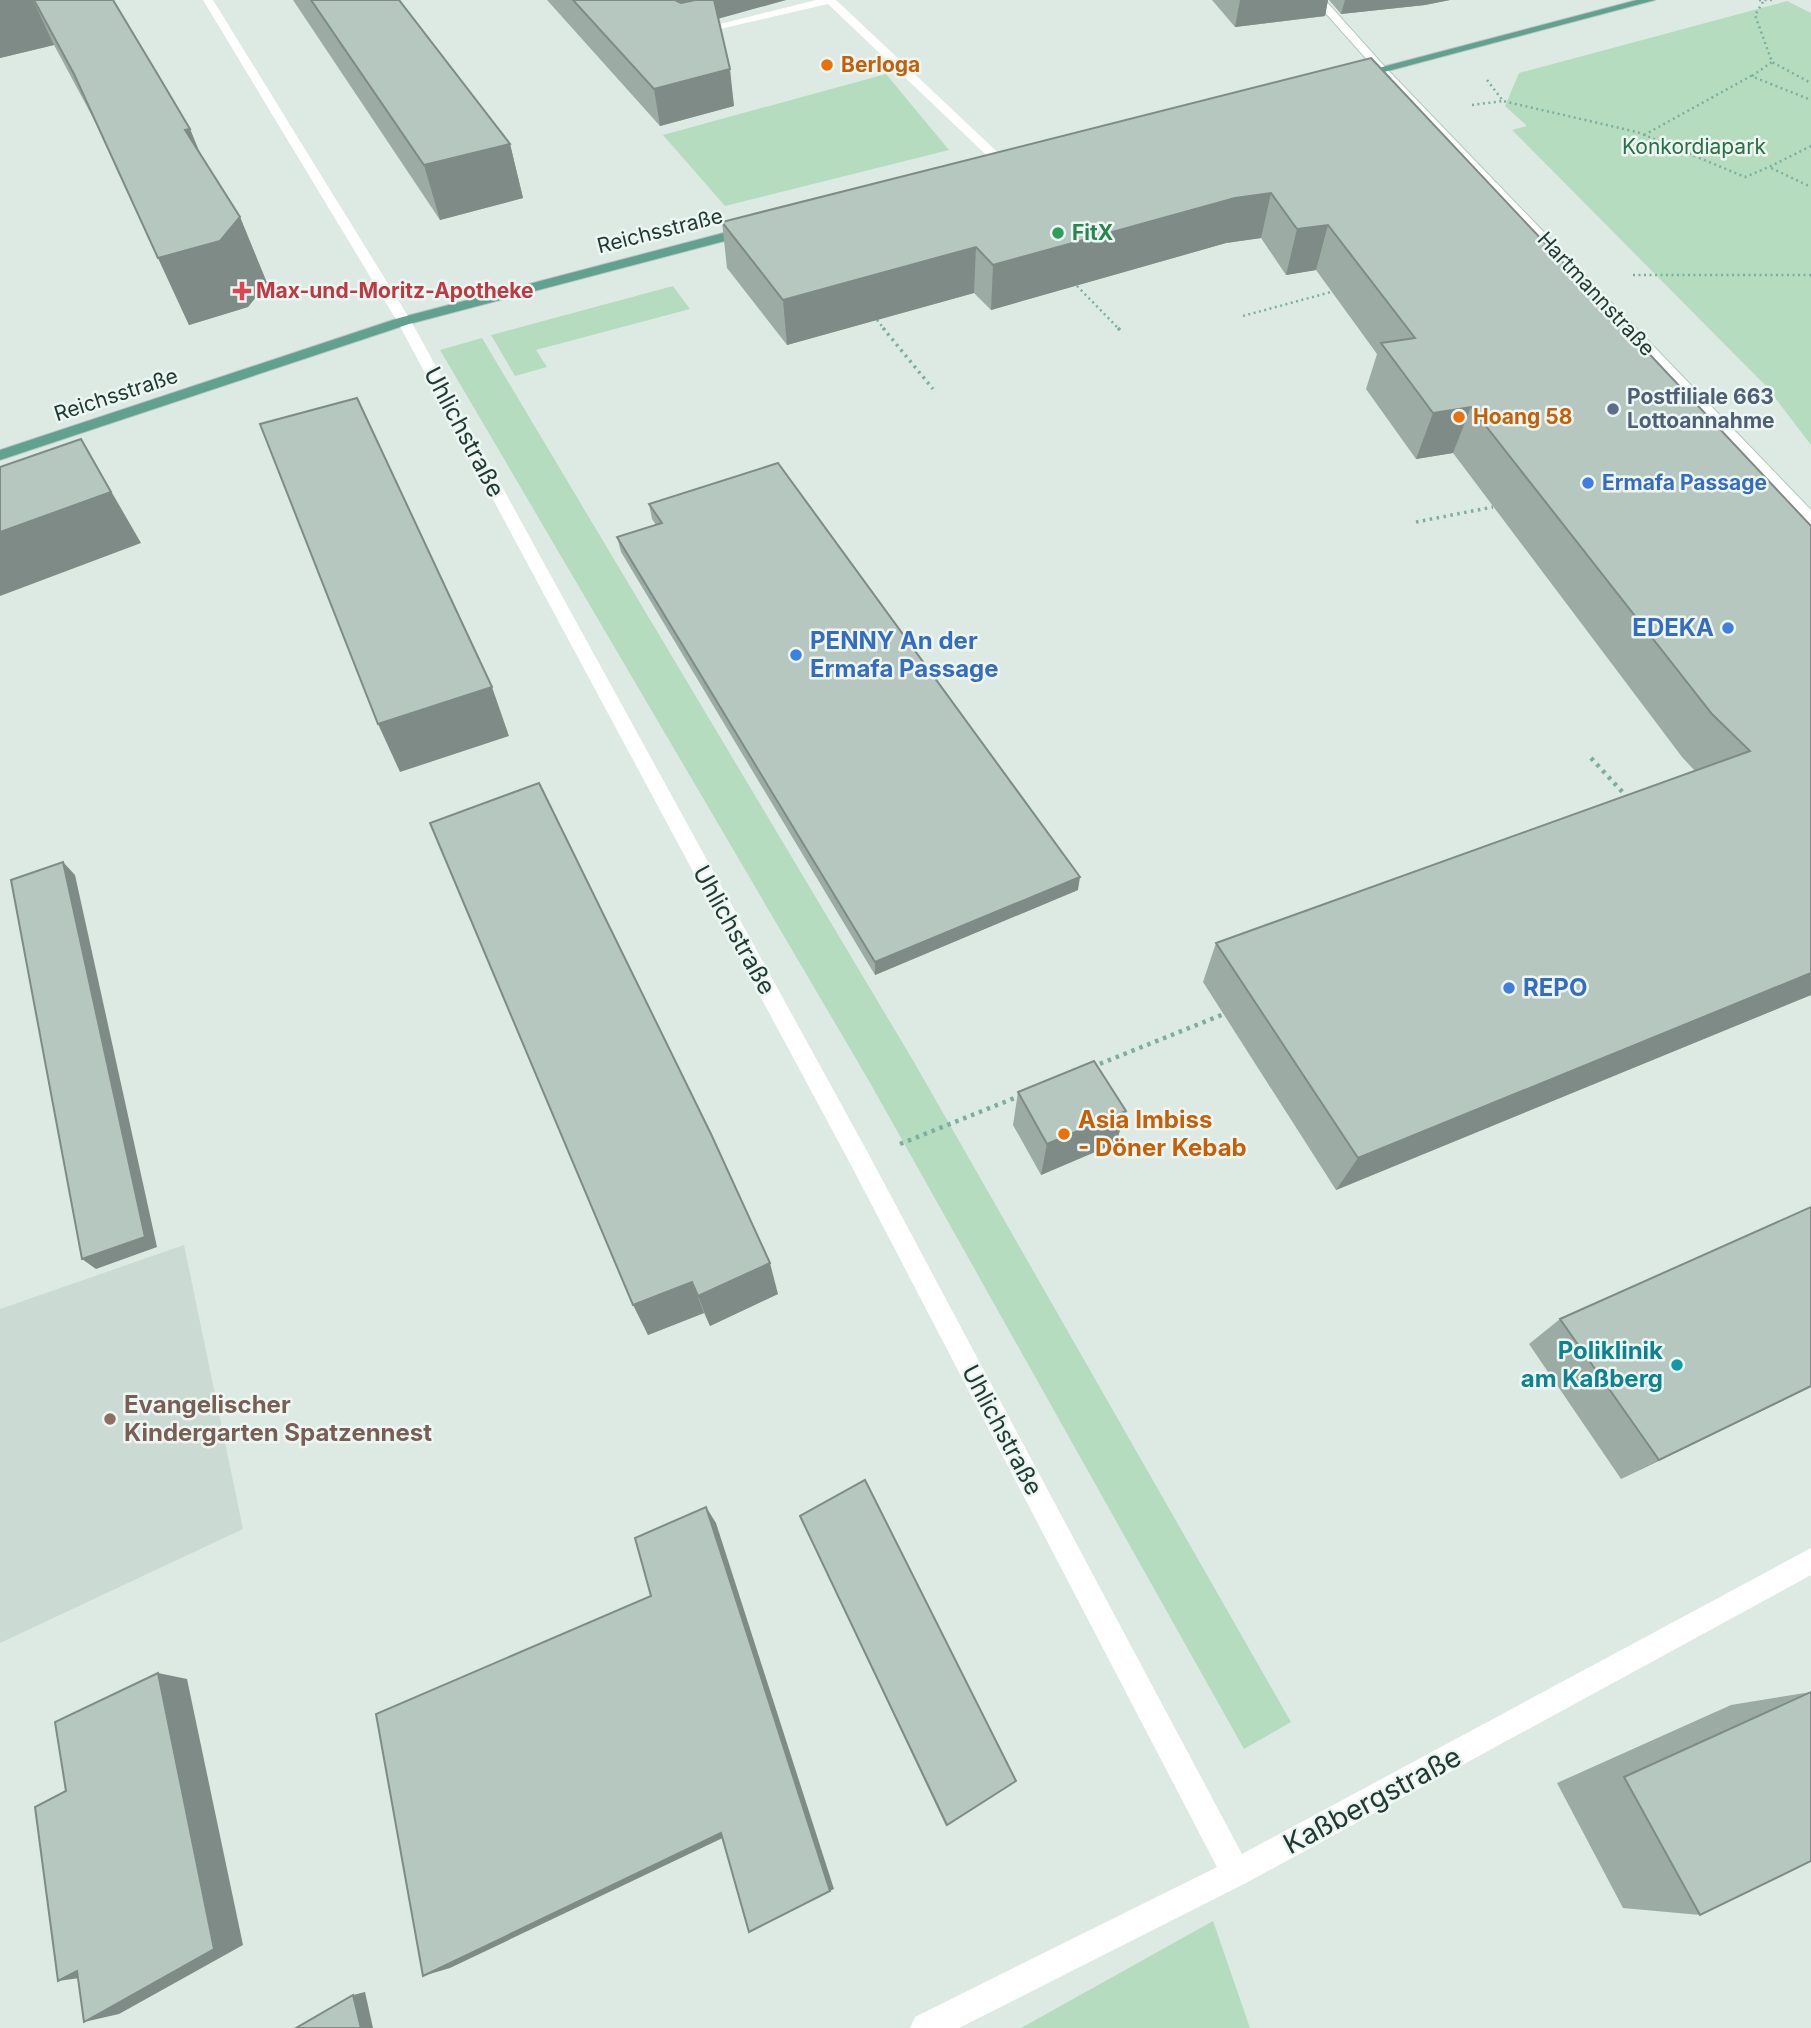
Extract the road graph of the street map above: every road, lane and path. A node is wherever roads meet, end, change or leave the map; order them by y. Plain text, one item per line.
1 (208, 0) edge
2 (1319, 0) edge
3 (1650, 0) edge
4 (1772, 0) edge
5 (1761, 1) edge
6 (685, 34) edge
7 (1463, 47) junction
8 (1772, 62) junction
9 (1381, 69) junction
10 (1751, 76) junction
11 (1343, 79) edge
12 (1811, 83) edge
13 (1811, 100) edge
14 (1644, 135) junction
15 (1811, 146) edge
16 (1018, 163) edge
17 (1769, 167) junction
18 (999, 168) joint
19 (1811, 187) edge
20 (766, 226) edge
21 (1578, 274) junction
22 (1811, 275) edge
23 (1077, 286) edge
24 (1331, 292) dead end
25 (1243, 316) dead end
26 (877, 320) edge
27 (404, 321) junction
28 (1123, 333) dead end
29 (933, 389) dead end
30 (0, 455) edge
31 (1493, 507) dead end
32 (1811, 520) edge
33 (1416, 522) dead end
34 (1591, 758) dead end
35 (1629, 799) edge
36 (1224, 1014) dead end
37 (1086, 1069) edge
38 (1023, 1094) edge
39 (860, 1160) junction
40 (1811, 1561) edge
41 (1236, 1873) junction
42 (926, 2028) edge

1 - 27 street, Uhlichstraße
2 - 9 street, Hartmannstraße
3 - 7 main road
4 - 5 path
5 - 8 path
6 - 18 street
7 - 9 main road
7 - 14 path
8 - 10 path
8 - 12 path
9 - 11 main road
9 - 21 street, Hartmannstraße
10 - 13 path
10 - 14 path
14 - 17 path
15 - 17 path
16 - 18 main road
17 - 19 path
20 - 27 main road, Reichsstraße
21 - 22 path
21 - 32 street, Hartmannstraße
23 - 28 path
24 - 25 path
26 - 29 path
27 - 30 main road, Reichsstraße
27 - 39 street, Uhlichstraße
31 - 33 path
34 - 35 path
36 - 37 path
38 - 39 path
39 - 41 street, Uhlichstraße
40 - 41 street, Kaßbergstraße
41 - 42 street, Kaßbergstraße

